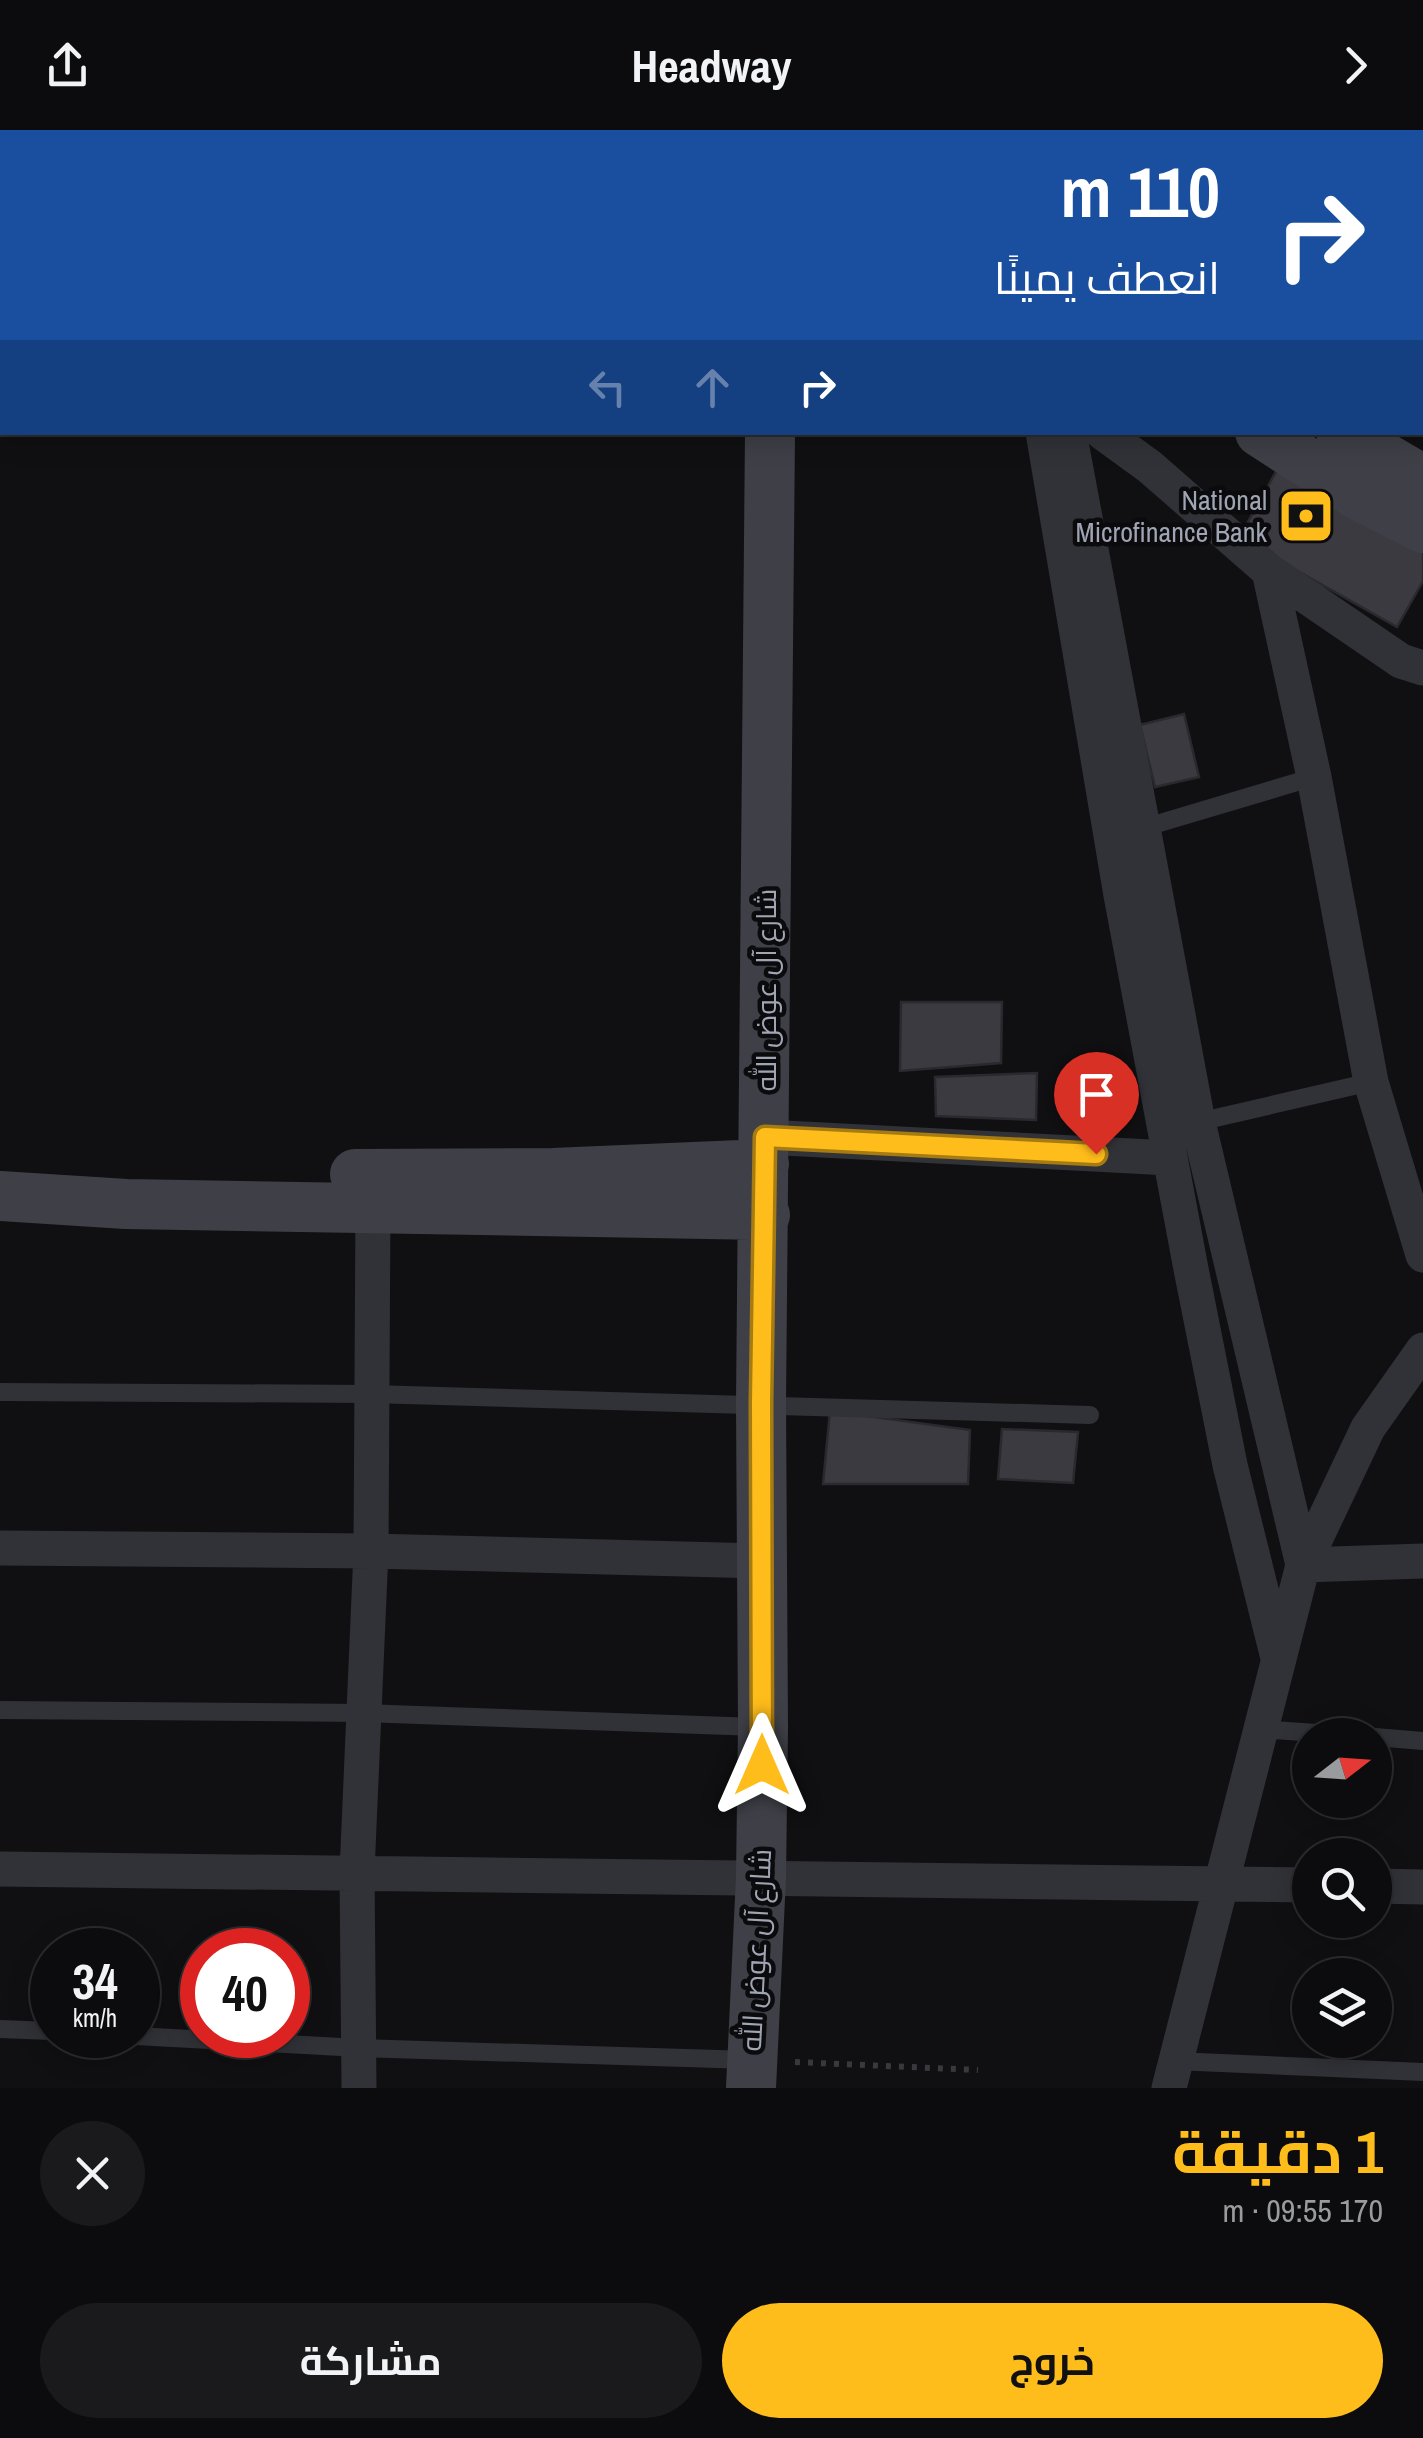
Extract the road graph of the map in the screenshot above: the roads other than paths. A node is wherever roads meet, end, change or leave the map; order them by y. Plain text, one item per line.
1 (770, 435) edge
2 (1043, 435) edge
3 (1070, 435) edge
4 (1106, 435) edge
5 (1265, 435) edge
6 (1346, 435) edge
7 (1423, 480) edge
8 (1423, 528) edge
9 (1269, 571) junction
10 (1423, 668) edge
11 (1314, 776) junction
12 (1143, 828) junction
13 (1371, 1082) junction
14 (1198, 1122) junction
15 (765, 1151) junction
16 (1170, 1158) junction
17 (0, 1166) edge
18 (0, 1196) edge
19 (373, 1207) junction
20 (765, 1215) junction
21 (1423, 1255) edge
22 (1423, 1350) edge
23 (0, 1392) edge
24 (371, 1394) junction
25 (761, 1403) junction
26 (1090, 1415) dead end
27 (0, 1548) edge
28 (371, 1551) junction
29 (762, 1560) junction
30 (1423, 1561) edge
31 (1303, 1565) junction
32 (1278, 1658) junction
33 (0, 1710) edge
34 (362, 1714) junction
35 (763, 1727) junction
36 (1260, 1729) junction
37 (1292, 1731) edge
38 (1392, 1738) edge
39 (1423, 1741) edge
40 (0, 1869) edge
41 (358, 1872) junction
42 (761, 1877) junction
43 (1219, 1884) junction
44 (1292, 1885) edge
45 (1392, 1886) edge
46 (1423, 1887) edge
47 (0, 2029) edge
48 (30, 2031) edge
49 (160, 2037) edge
50 (359, 2048) junction
51 (1423, 2072) edge
52 (751, 2074) edge
53 (1172, 2074) edge
54 (359, 2088) edge

1 - 15 street, شارع آل عوض الله
2 - 16 street
3 - 12 street
4 - 9 street
5 - 8 street
6 - 7 street
9 - 10 street
9 - 11 street
11 - 12 lane
11 - 13 street
12 - 14 street
13 - 14 lane
13 - 21 street
14 - 31 street
15 - 16 street
15 - 17 street
15 - 20 street, شارع آل عوض الله
16 - 32 street
18 - 19 street
19 - 20 street
19 - 24 street
20 - 25 street, شارع آل عوض الله
22 - 31 street
23 - 24 lane
24 - 25 lane
24 - 28 street
25 - 26 lane
25 - 29 street, شارع آل عوض الله
27 - 28 street
28 - 29 street
28 - 34 street
29 - 35 street, شارع آل عوض الله
30 - 31 street
31 - 32 street
32 - 36 street
33 - 34 lane
34 - 35 lane
34 - 41 street
35 - 42 street, شارع آل عوض الله
36 - 37 lane
36 - 43 street
38 - 39 lane
40 - 41 street
41 - 42 street
41 - 50 street
42 - 43 street
42 - 52 street, شارع آل عوض الله
43 - 44 street
43 - 53 street
45 - 46 street
47 - 48 lane
49 - 50 lane
50 - 52 lane
50 - 54 street
51 - 53 lane

